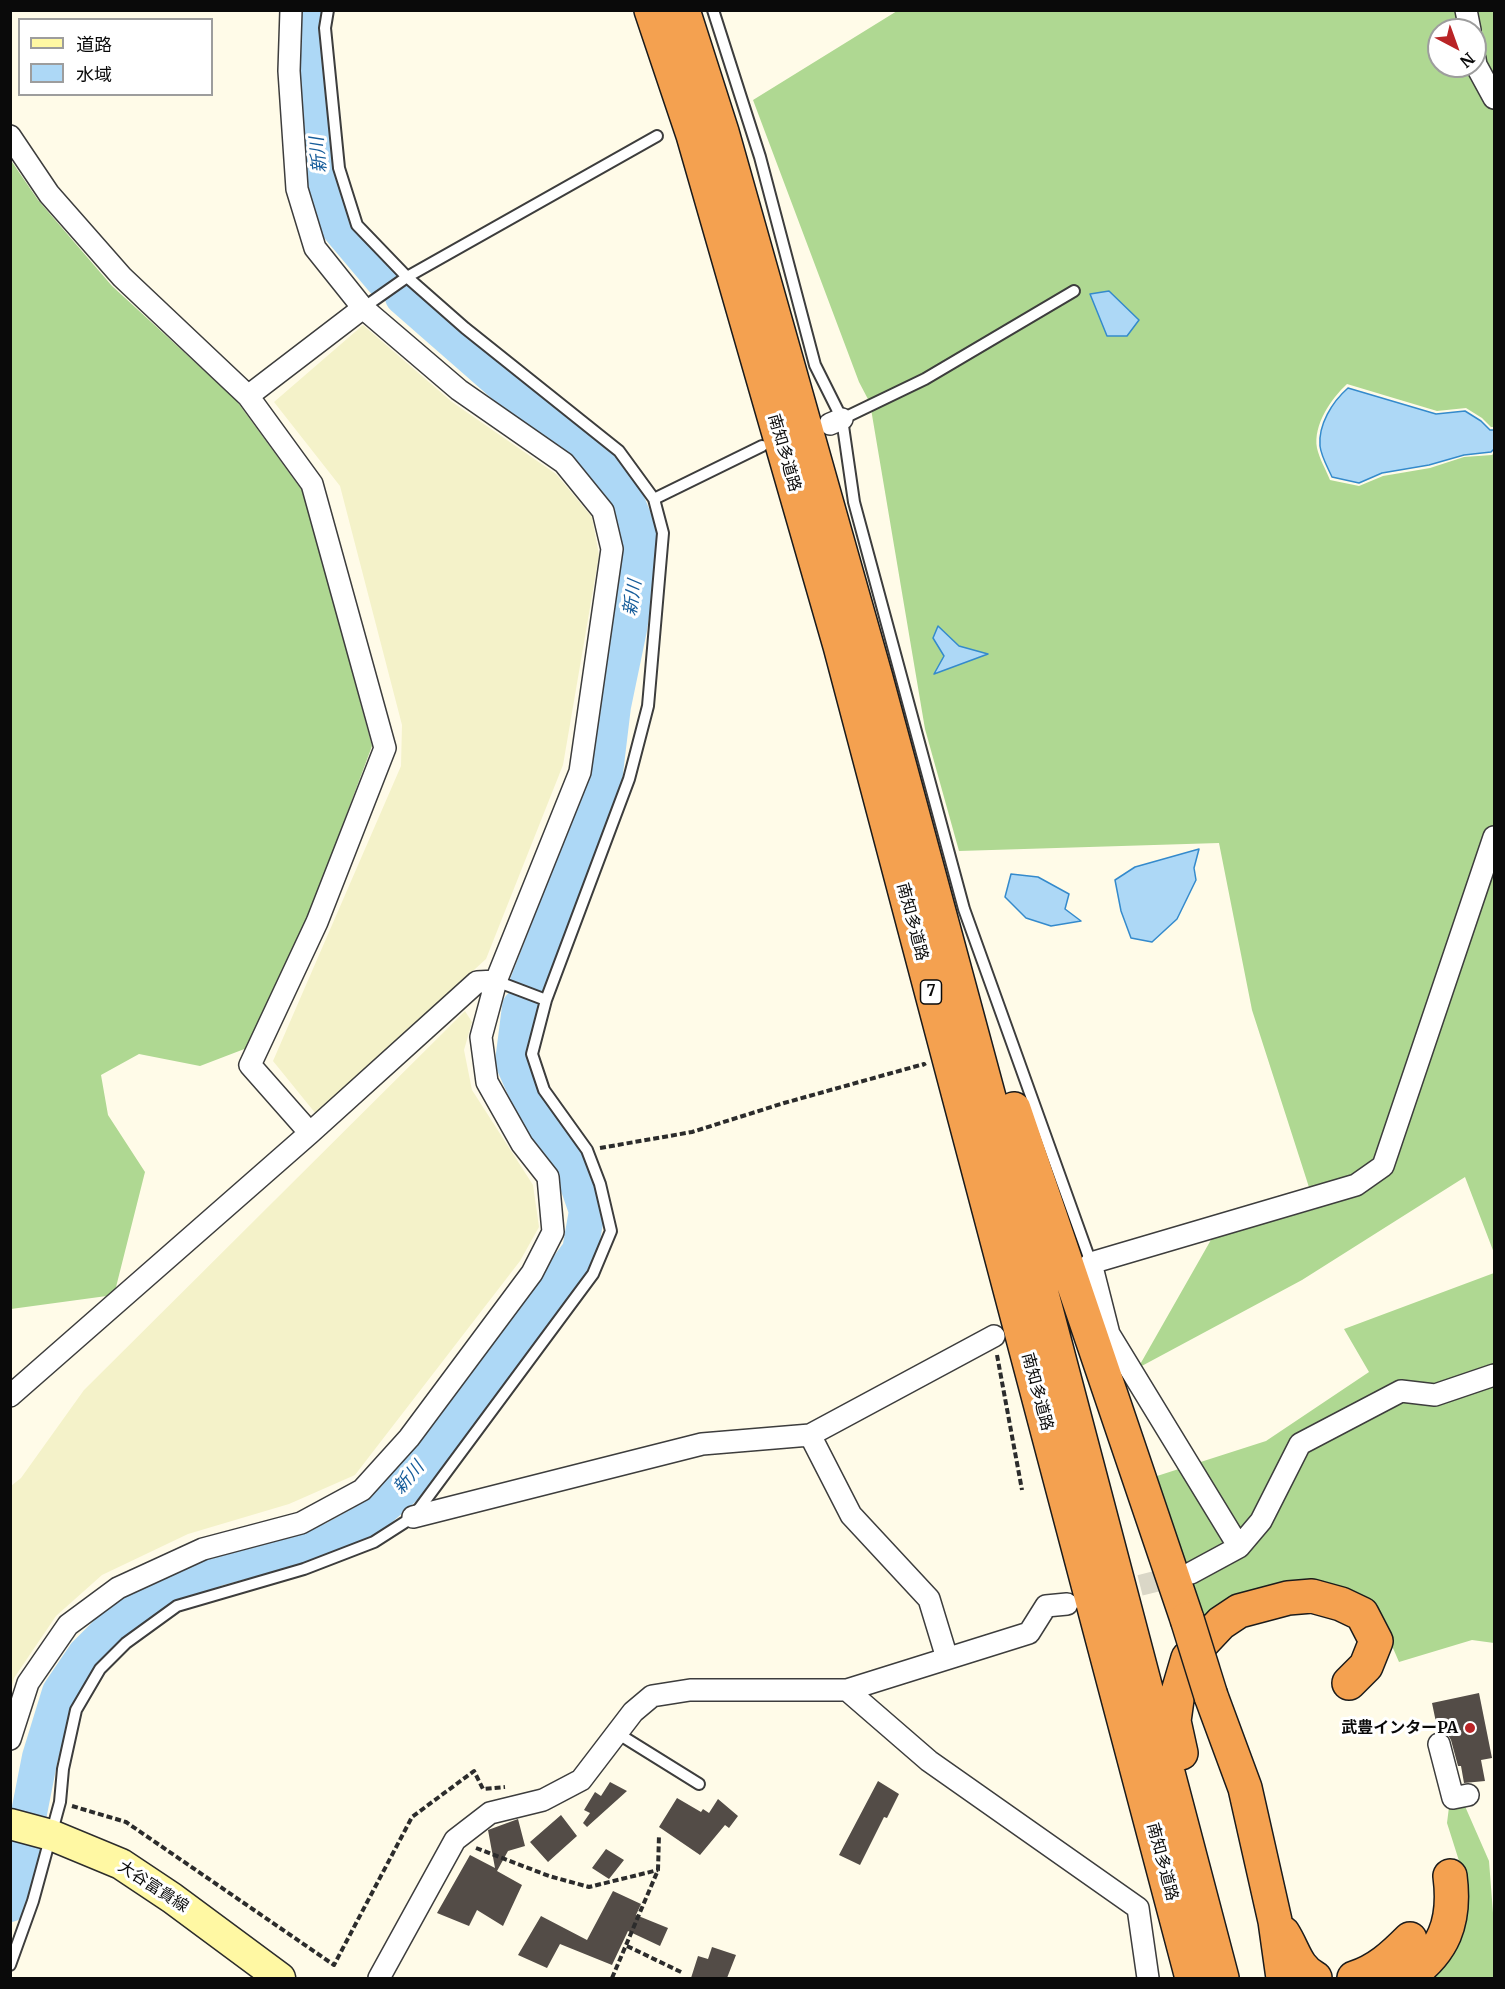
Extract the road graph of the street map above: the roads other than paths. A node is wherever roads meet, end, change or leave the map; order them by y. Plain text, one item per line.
1 (291, 10) edge
2 (328, 10) edge
3 (651, 10) edge
4 (683, 10) edge
5 (713, 10) edge
6 (1483, 78) edge
7 (1494, 98) edge
8 (10, 136) edge
9 (657, 136) dead end
10 (408, 278) junction
11 (1074, 291) dead end
12 (363, 308) junction
13 (249, 396) junction
14 (836, 422) junction
15 (762, 446) dead end
16 (654, 499) junction
17 (1494, 837) edge
18 (945, 939) junction
19 (496, 981) junction
20 (546, 1000) junction
21 (310, 1133) junction
22 (1091, 1263) junction
23 (994, 1336) road end
24 (1494, 1375) edge
25 (10, 1396) edge
26 (810, 1435) junction
27 (413, 1517) junction
28 (1239, 1547) junction
29 (1191, 1573) tunnel mouth
30 (1067, 1604) dead end
31 (947, 1658) junction
32 (1349, 1683) dead end
33 (847, 1690) junction
34 (617, 1733) junction
35 (10, 1739) edge
36 (1439, 1744) dead end
37 (699, 1784) dead end
38 (1468, 1795) dead end
39 (10, 1824) edge
40 (51, 1835) junction
41 (1450, 1876) dead end
42 (1275, 1921) junction
43 (1410, 1939) dead end
44 (10, 1965) edge
45 (280, 1978) edge
46 (379, 1978) edge
47 (1149, 1978) edge
48 (1192, 1978) edge
49 (1222, 1978) edge
50 (1237, 1978) edge
51 (1283, 1978) edge
52 (1315, 1978) edge
53 (1354, 1978) edge
54 (1406, 1978) edge

1 - 12 street
2 - 10 lane
3 - 48 highway, 南知多道路 / 7
4 - 18 highway, 南知多道路 / 7
5 - 14 lane
6 - 7 street
8 - 13 street
9 - 10 lane
10 - 12 lane
10 - 16 lane
11 - 14 lane
12 - 13 street
12 - 19 street
13 - 21 street
14 - 22 lane
15 - 16 lane
16 - 20 lane
17 - 22 street
18 - 42 highway, bridge
18 - 49 highway, 南知多道路 / 7
19 - 20 lane
19 - 21 street
19 - 35 street
20 - 27 lane
21 - 25 street
22 - 28 street
23 - 26 street
24 - 28 street
26 - 27 street
26 - 31 street
27 - 40 lane
28 - 29 street
30 - 31 street
31 - 33 street
32 - 50 highway
33 - 34 street
33 - 47 street
34 - 37 lane
34 - 46 street
36 - 38 street
39 - 40 main road, 大谷富貴線
40 - 44 lane
40 - 45 main road, 大谷富貴線
41 - 54 highway
42 - 51 highway
42 - 52 highway
43 - 53 highway

